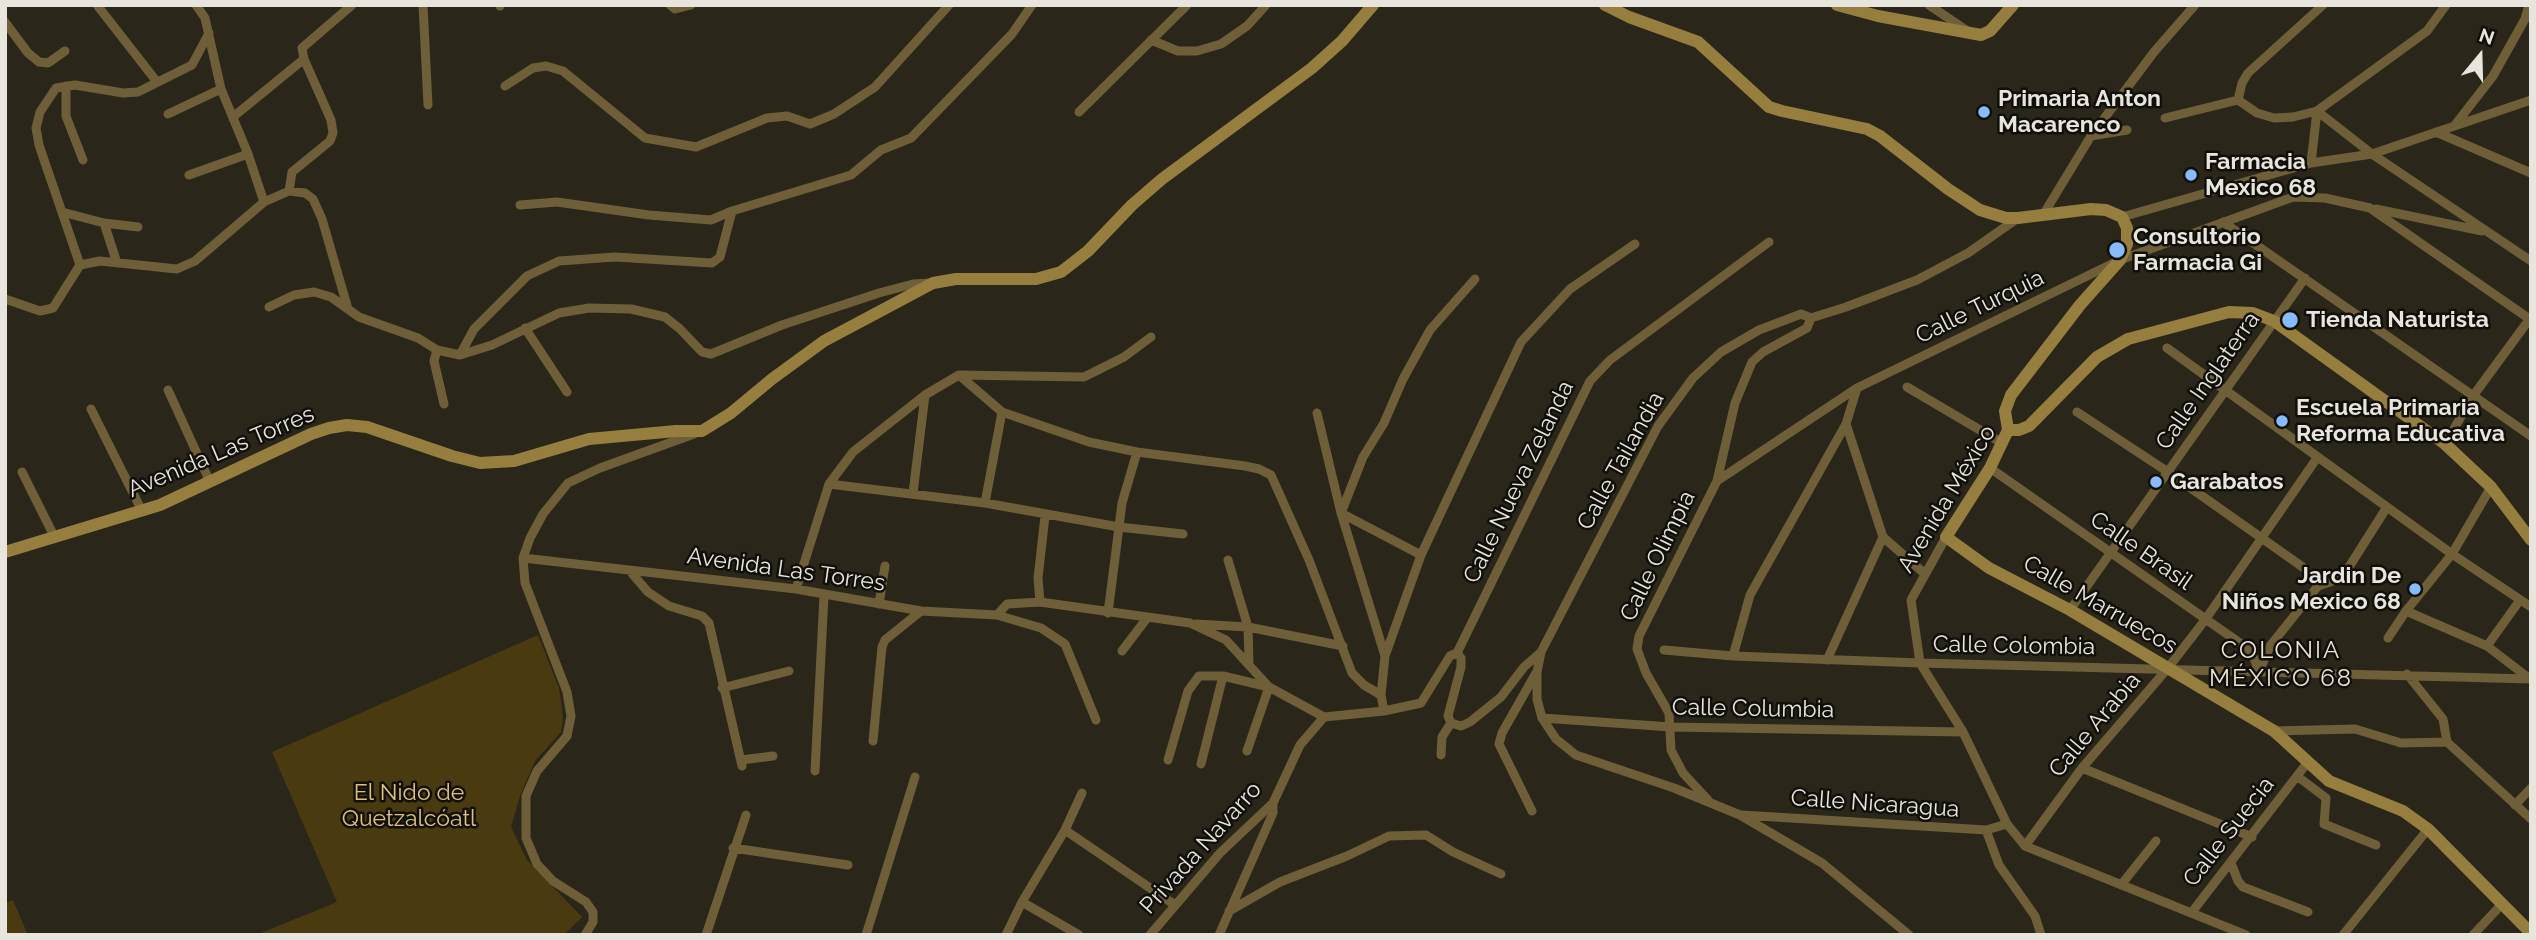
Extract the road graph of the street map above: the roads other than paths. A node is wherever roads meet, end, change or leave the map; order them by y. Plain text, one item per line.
1 (97, 5) edge
2 (196, 5) edge
3 (352, 5) edge
4 (423, 5) edge
5 (670, 5) edge
6 (691, 5) edge
7 (949, 5) edge
8 (1032, 5) edge
9 (1187, 5) edge
10 (1266, 5) edge
11 (1373, 5) edge
12 (1605, 5) edge
13 (1837, 5) edge
14 (1929, 5) edge
15 (2013, 5) edge
16 (2195, 5) edge
17 (2323, 5) edge
18 (2446, 5) edge
19 (2529, 5) edge
20 (5, 22) edge
21 (209, 33) junction
22 (1973, 35) junction
23 (1151, 40) junction
24 (65, 51) dead end
25 (304, 59) junction
26 (157, 82) junction
27 (65, 86) junction
28 (505, 86) dead end
29 (221, 89) junction
30 (2238, 100) junction
31 (2531, 100) edge
32 (428, 106) dead end
33 (2317, 111) junction
34 (1079, 113) dead end
35 (168, 114) dead end
36 (233, 117) junction
37 (2165, 118) dead end
38 (2455, 125) junction
39 (2127, 130) dead end
40 (2436, 132) junction
41 (2091, 136) junction
42 (248, 154) junction
43 (2372, 154) junction
44 (83, 160) dead end
45 (2311, 163) junction
46 (2531, 173) edge
47 (189, 174) dead end
48 (289, 191) junction
49 (264, 202) junction
50 (520, 205) dead end
51 (2370, 208) junction
52 (732, 211) junction
53 (62, 212) junction
54 (2043, 215) junction
55 (2122, 217) junction
56 (2018, 218) junction
57 (2222, 222) junction
58 (104, 223) junction
59 (138, 227) dead end
60 (2488, 232) junction
61 (1769, 242) dead end
62 (1635, 244) dead end
63 (2120, 260) junction
64 (2531, 261) edge
65 (117, 263) junction
66 (80, 265) junction
67 (2305, 278) junction
68 (1475, 279) dead end
69 (933, 283) junction
70 (5, 299) edge
71 (269, 307) dead end
72 (348, 309) junction
73 (1811, 318) junction
74 (2530, 318) edge
75 (2274, 321) junction
76 (525, 328) junction
77 (1151, 337) dead end
78 (2167, 348) dead end
79 (437, 350) junction
80 (460, 355) junction
81 (959, 375) junction
82 (1907, 387) dead end
83 (1857, 388) junction
84 (167, 390) dead end
85 (2224, 390) junction
86 (567, 392) dead end
87 (925, 395) junction
88 (2473, 396) junction
89 (444, 404) dead end
90 (91, 409) dead end
91 (1002, 412) junction
92 (2077, 412) dead end
93 (1317, 413) dead end
94 (1846, 424) junction
95 (2008, 430) junction
96 (702, 431) junction
97 (2531, 436) edge
98 (2002, 443) junction
99 (2445, 444) junction
100 (1137, 452) junction
101 (2318, 458) junction
102 (1990, 468) junction
103 (22, 472) dead end
104 (2168, 472) junction
105 (1717, 481) junction
106 (210, 482) junction
107 (829, 484) junction
108 (2491, 487) junction
109 (913, 493) junction
110 (985, 503) junction
111 (2387, 507) junction
112 (142, 511) junction
113 (1341, 513) junction
114 (1045, 516) junction
115 (1119, 527) junction
116 (1183, 534) dead end
117 (1884, 537) junction
118 (1946, 537) junction
119 (55, 538) junction
120 (2263, 538) junction
121 (2531, 540) edge
122 (5, 552) edge
123 (2111, 553) junction
124 (2452, 554) junction
125 (1422, 555) junction
126 (523, 558) junction
127 (1228, 560) dead end
128 (885, 566) dead end
129 (629, 570) junction
130 (1925, 574) junction
131 (2318, 586) junction
132 (796, 589) junction
133 (824, 596) junction
134 (2520, 600) junction
135 (1040, 602) junction
136 (879, 604) junction
137 (2531, 607) edge
138 (2070, 610) junction
139 (921, 611) junction
140 (2406, 611) junction
141 (1108, 613) junction
142 (996, 615) junction
143 (1147, 618) junction
144 (2204, 620) junction
145 (1190, 623) junction
146 (1248, 627) junction
147 (2388, 638) dead end
148 (1343, 646) junction
149 (2487, 646) junction
150 (1664, 650) dead end
151 (1122, 651) dead end
152 (1541, 652) junction
153 (1457, 653) junction
154 (1385, 656) junction
155 (1733, 656) junction
156 (1827, 660) junction
157 (1249, 663) junction
158 (1920, 663) junction
159 (2168, 668) junction
160 (789, 671) dead end
161 (1537, 672) junction
162 (2259, 673) junction
163 (2407, 674) junction
164 (1223, 676) junction
165 (2530, 679) edge
166 (1269, 687) junction
167 (722, 688) junction
168 (1381, 695) junction
169 (1384, 711) junction
170 (1324, 716) junction
171 (1542, 718) junction
172 (1096, 720) dead end
173 (1451, 723) junction
174 (1671, 727) junction
175 (2274, 731) junction
176 (1963, 732) junction
177 (873, 741) dead end
178 (2447, 742) junction
179 (1247, 751) dead end
180 (1441, 755) dead end
181 (773, 756) dead end
182 (1168, 760) dead end
183 (2307, 763) junction
184 (1201, 764) dead end
185 (2082, 768) junction
186 (815, 771) dead end
187 (2297, 776) junction
188 (915, 777) dead end
189 (2531, 788) edge
190 (1082, 793) dead end
191 (1273, 803) junction
192 (1712, 803) junction
193 (2515, 805) junction
194 (1532, 811) dead end
195 (746, 815) dead end
196 (1740, 815) junction
197 (2531, 819) edge
198 (2007, 824) junction
199 (2428, 829) junction
200 (1065, 830) junction
201 (1986, 830) junction
202 (2252, 837) junction
203 (2156, 841) dead end
204 (2376, 845) dead end
205 (2025, 846) junction
206 (733, 848) junction
207 (2231, 863) junction
208 (848, 865) dead end
209 (1501, 874) dead end
210 (2121, 885) junction
211 (1022, 902) junction
212 (2502, 904) junction
213 (1175, 905) junction
214 (1229, 911) junction
215 (2192, 912) junction
216 (2308, 912) dead end
217 (2531, 933) edge
218 (585, 935) edge
219 (706, 935) edge
220 (866, 935) edge
221 (1006, 935) edge
222 (1079, 935) edge
223 (1150, 935) edge
224 (1219, 935) edge
225 (1909, 935) edge
226 (2041, 935) edge
227 (2246, 935) edge
228 (2343, 935) edge
229 (2473, 935) edge

1 - 26 street
2 - 21 street
3 - 25 street
4 - 32 street
5 - 6 street
7 - 28 street
8 - 52 street
9 - 23 street
10 - 23 street
11 - 69 street
12 - 56 street
13 - 22 street
14 - 22 street
15 - 22 street
16 - 41 street
17 - 30 street
18 - 33 street
19 - 38 street
20 - 24 street
21 - 26 street
21 - 29 street
23 - 34 street
25 - 36 street
25 - 48 street
26 - 27 street
27 - 44 street
27 - 53 street
29 - 35 street
29 - 36 street
30 - 33 street
30 - 37 street
31 - 38 street
33 - 43 street
33 - 45 street
36 - 42 street
38 - 40 street
39 - 41 street
40 - 43 street
40 - 46 street
41 - 54 street
42 - 47 street
42 - 49 street
43 - 45 street
43 - 60 street
45 - 55 street
48 - 49 street
48 - 72 street
49 - 65 street
50 - 52 street
51 - 57 street, Calle Turquia
51 - 60 street, Calle Turquia
51 - 74 street
52 - 80 street
53 - 58 street
53 - 66 street
54 - 55 street
54 - 56 street
55 - 63 street
56 - 73 street, Calle Tailandia
57 - 63 street, Calle Turquia
57 - 67 street
58 - 59 street
58 - 65 street
60 - 64 street
61 - 153 street, Calle Nueva Zelanda
62 - 125 street
63 - 83 street, Calle Turquia
63 - 95 street
65 - 66 street
66 - 70 street
67 - 75 street, Calle Inglaterra
67 - 88 street
68 - 113 street
69 - 76 street
69 - 96 street
71 - 72 street
72 - 79 street
73 - 105 street, Calle Olimpia
73 - 152 street, Calle Tailandia
74 - 88 street
75 - 85 street, Calle Inglaterra
75 - 95 street, Avenida México
75 - 99 street, Avenida México
76 - 80 street
76 - 86 street
77 - 81 street
78 - 85 street
79 - 80 street
79 - 89 street
81 - 87 street
81 - 91 street
82 - 98 street
83 - 94 street
83 - 105 street, Calle Turquia
84 - 106 street
85 - 101 street
85 - 104 street, Calle Inglaterra
87 - 107 street
87 - 109 street
88 - 97 street
88 - 99 street
90 - 112 street
91 - 100 street
91 - 110 street
92 - 104 street
93 - 113 street
94 - 117 street
94 - 155 street
95 - 98 street, Avenida México
96 - 106 street, Avenida Las Torres
96 - 126 street
98 - 102 street, Avenida México
99 - 108 street, Avenida México
100 - 115 street
100 - 148 street
101 - 111 street
101 - 120 street, Calle Arabia
102 - 118 street, Avenida México
102 - 123 street, Calle Brasil
103 - 119 street
104 - 120 street
104 - 123 street, Calle Inglaterra
105 - 174 street, Calle Olimpia
106 - 112 street, Avenida Las Torres
107 - 109 street
107 - 132 street
108 - 121 street, Avenida México
108 - 124 street
109 - 110 street
110 - 114 street
111 - 124 street
111 - 131 street
112 - 119 street, Avenida Las Torres
113 - 125 street
113 - 154 street
114 - 115 street
114 - 135 street
115 - 116 street
115 - 141 street
117 - 130 street
117 - 156 street
118 - 130 street, Avenida México
118 - 138 street, Calle Marruecos
119 - 122 street, Avenida Las Torres
120 - 131 street
120 - 144 street, Calle Arabia
123 - 138 street, Calle Inglaterra
123 - 144 street, Calle Brasil
124 - 134 street
124 - 140 street
125 - 154 street
126 - 129 street, Avenida Las Torres
126 - 218 street
127 - 146 street
128 - 136 street
129 - 132 street, Avenida Las Torres
129 - 167 street
130 - 158 street, Avenida México
131 - 162 street
132 - 133 street, Avenida Las Torres
133 - 136 street, Avenida Las Torres
133 - 186 street
134 - 137 street
134 - 149 street
135 - 141 street
135 - 142 street
136 - 139 street, Avenida Las Torres
138 - 159 street, Calle Marruecos
139 - 142 street, Avenida Las Torres
139 - 177 street
140 - 147 street
140 - 149 street
141 - 143 street
142 - 172 street, Avenida Las Torres
143 - 145 street
143 - 151 street
144 - 159 street, Calle Arabia
144 - 162 street, Calle Brasil
145 - 146 street
145 - 157 street
146 - 148 street
146 - 157 street
148 - 168 street
149 - 165 street
150 - 155 street, Calle Colombia
152 - 161 street, Calle Tailandia
152 - 173 street
153 - 169 street
153 - 173 street
154 - 168 street
155 - 156 street, Calle Colombia
156 - 158 street, Calle Colombia
157 - 166 street
158 - 159 street, Calle Colombia
158 - 176 street
159 - 162 street, Calle Colombia
159 - 175 street, Calle Marruecos
159 - 185 street, Calle Arabia
160 - 167 street
161 - 171 street
161 - 194 street
162 - 163 street, Calle Colombia
163 - 165 street, Calle Colombia
163 - 178 street
164 - 166 street
164 - 182 street
164 - 184 street
166 - 170 street
166 - 179 street
167 - 181 street
168 - 169 street
169 - 170 street
170 - 191 street, Privada Navarro
171 - 174 street, Calle Columbia
171 - 192 street
173 - 180 street
174 - 176 street, Calle Columbia
174 - 192 street
175 - 178 street
175 - 183 street, Calle Marruecos
176 - 198 street
178 - 193 street
183 - 187 street, Calle Suecia
183 - 199 street, Calle Marruecos
185 - 202 street
185 - 205 street, Calle Arabia
187 - 202 street, Calle Suecia
187 - 204 street
188 - 220 street
189 - 193 street
190 - 200 street
191 - 213 street, Privada Navarro
191 - 214 street
192 - 196 street
193 - 197 street
195 - 206 street
196 - 201 street, Calle Nicaragua
196 - 225 street
198 - 201 street, Calle Nicaragua
198 - 205 street
199 - 212 street, Calle Marruecos
199 - 228 street
200 - 211 street
200 - 213 street
201 - 226 street
202 - 207 street, Calle Suecia
203 - 210 street
205 - 210 street
206 - 208 street
206 - 219 street
207 - 215 street, Calle Suecia
207 - 216 street
209 - 214 street
210 - 215 street
211 - 221 street
211 - 222 street
212 - 217 street, Calle Marruecos
212 - 229 street
213 - 223 street, Privada Navarro
214 - 224 street
215 - 227 street, Calle Suecia

